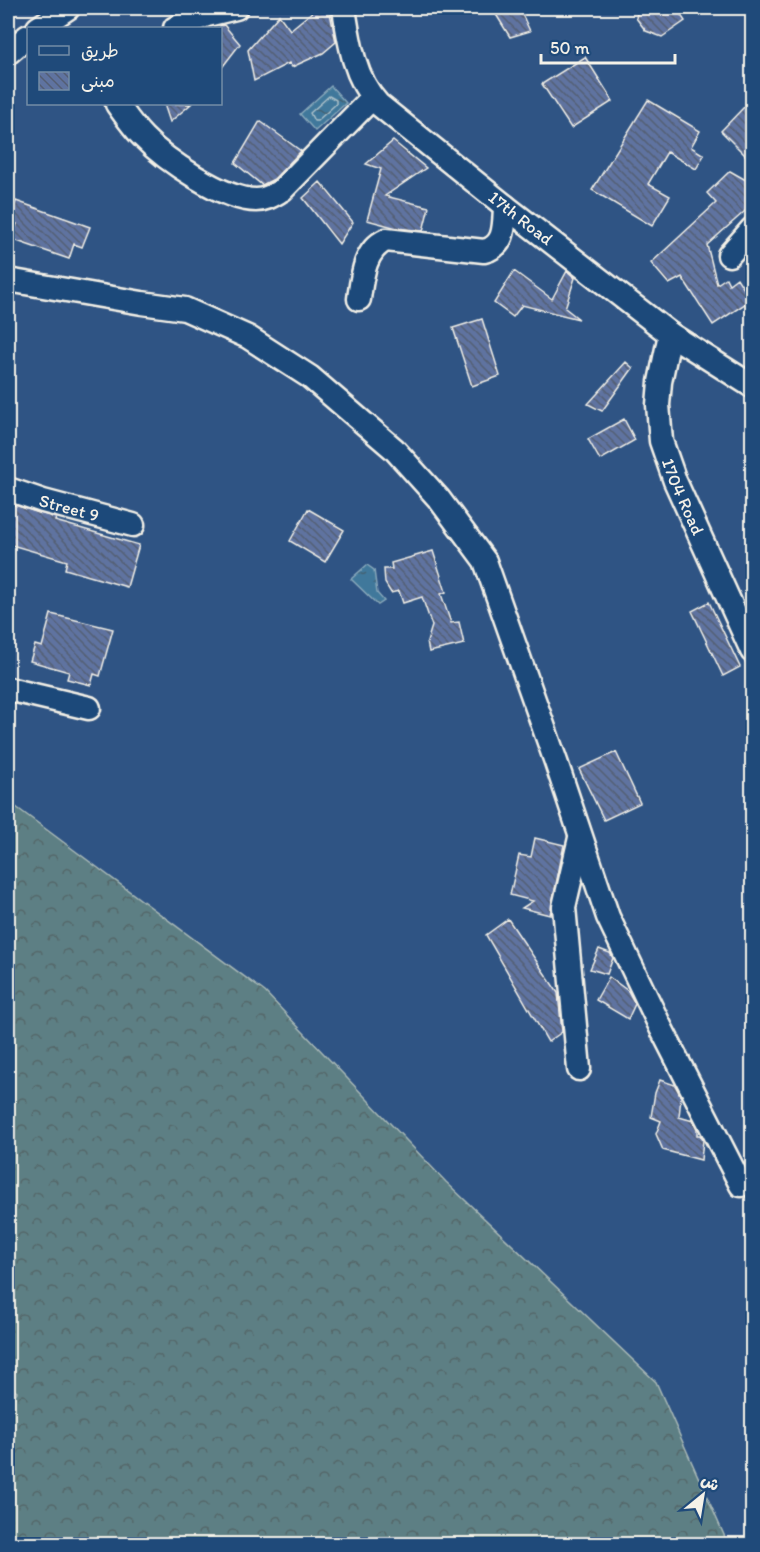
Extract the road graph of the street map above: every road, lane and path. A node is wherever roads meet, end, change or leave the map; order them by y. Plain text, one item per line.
1 (68, 8) edge
2 (236, 8) edge
3 (344, 8) edge
4 (40, 27) edge
5 (177, 27) edge
6 (27, 37) edge
7 (8, 52) edge
8 (372, 98) junction
9 (118, 105) edge
10 (505, 206) junction
11 (753, 230) edge
12 (729, 255) dead end
13 (8, 280) edge
14 (359, 299) dead end
15 (670, 334) junction
16 (753, 386) edge
17 (8, 489) edge
18 (133, 525) dead end
19 (753, 651) edge
20 (8, 689) edge
21 (89, 708) dead end
22 (580, 838) junction
23 (579, 1070) dead end
24 (741, 1185) dead end

1 - 4 street
2 - 5 street
3 - 8 street, 17th Road
6 - 7 street
8 - 9 street
8 - 10 street, 17th Road
10 - 14 street
10 - 15 street, 17th Road
11 - 12 street
13 - 22 street
15 - 16 street, 17th Road
15 - 19 street, 1704 Road
17 - 18 street, Street 9
20 - 21 street
22 - 23 street
22 - 24 street

